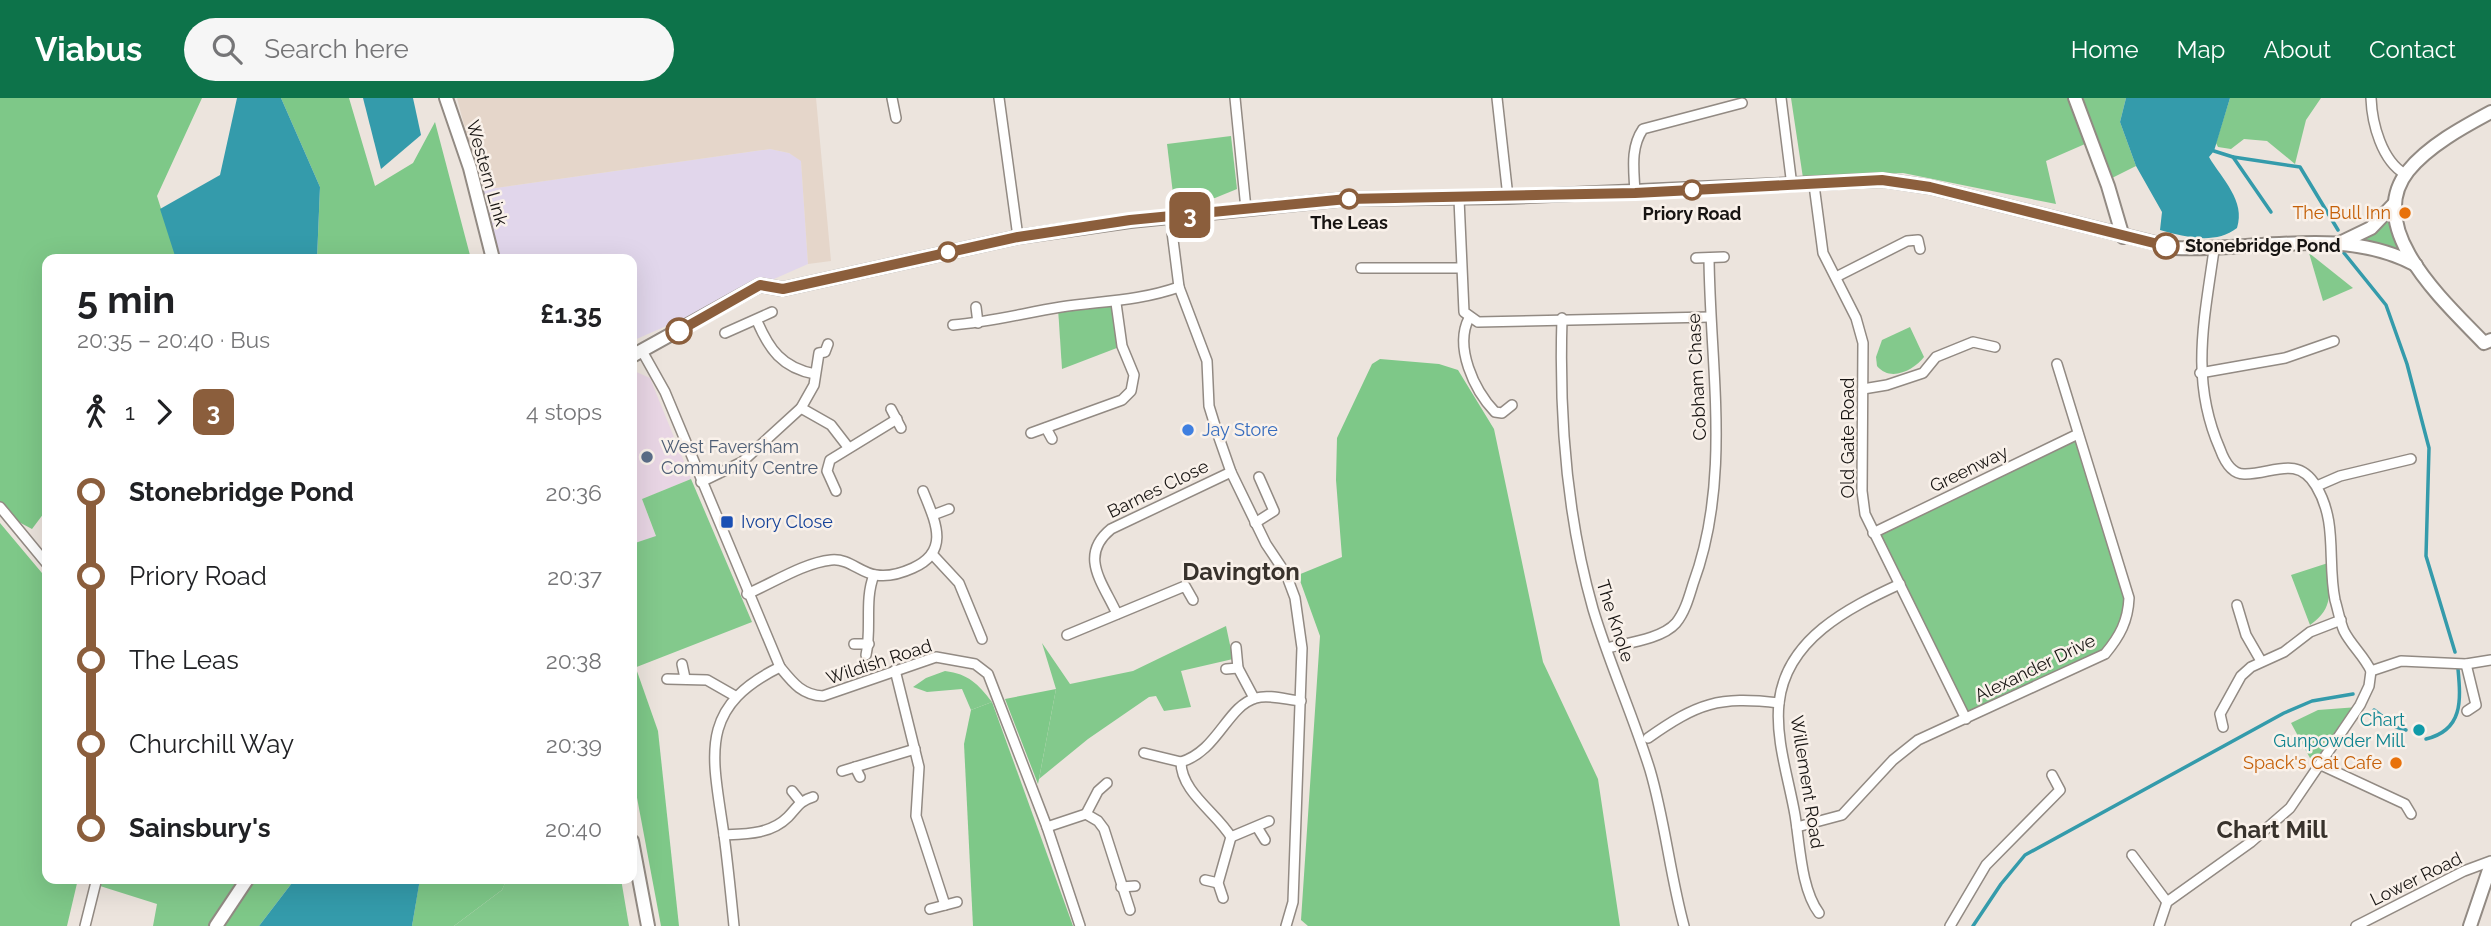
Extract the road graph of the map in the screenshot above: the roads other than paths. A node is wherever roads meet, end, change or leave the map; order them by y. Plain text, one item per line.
1 (446, 98) edge
2 (892, 98) edge
3 (999, 98) edge
4 (1235, 98) edge
5 (1497, 98) edge
6 (1781, 98) edge
7 (2076, 98) edge
8 (2371, 98) edge
9 (1725, 103) edge
10 (1742, 103) dead end
11 (2491, 112) edge
12 (896, 118) dead end
13 (2406, 174) junction
14 (1814, 185) junction
15 (1792, 186) junction
16 (1635, 193) junction
17 (1508, 197) junction
18 (1459, 199) junction
19 (2395, 204) junction
20 (1246, 209) junction
21 (1170, 216) junction
22 (1018, 237) junction
23 (2123, 237) junction
24 (2342, 242) junction
25 (1920, 249) dead end
26 (2214, 250) junction
27 (492, 254) edge
28 (1724, 257) dead end
29 (1696, 258) dead end
30 (1709, 258) junction
31 (2416, 265) junction
32 (1361, 268) dead end
33 (1461, 268) junction
34 (1836, 277) junction
35 (1179, 287) junction
36 (1116, 303) junction
37 (976, 307) dead end
38 (772, 312) dead end
39 (1710, 317) junction
40 (1469, 318) junction
41 (1562, 318) junction
42 (757, 321) junction
43 (978, 323) junction
44 (953, 325) dead end
45 (725, 333) dead end
46 (2334, 341) dead end
47 (828, 344) dead end
48 (2489, 344) edge
49 (1995, 347) dead end
50 (637, 353) edge
51 (2057, 364) dead end
52 (2200, 373) junction
53 (815, 374) junction
54 (1863, 389) junction
55 (1512, 405) dead end
56 (801, 408) junction
57 (891, 409) dead end
58 (1046, 428) junction
59 (1031, 433) dead end
60 (2078, 434) junction
61 (1052, 439) dead end
62 (848, 447) junction
63 (2411, 459) dead end
64 (1231, 472) junction
65 (1259, 477) dead end
66 (701, 482) junction
67 (2317, 486) junction
68 (836, 491) dead end
69 (923, 491) dead end
70 (0, 507) edge
71 (949, 509) dead end
72 (933, 515) junction
73 (1255, 523) junction
74 (1873, 533) junction
75 (933, 555) junction
76 (42, 559) edge
77 (874, 575) junction
78 (1899, 584) junction
79 (747, 594) junction
80 (1193, 600) dead end
81 (2237, 605) dead end
82 (1117, 614) junction
83 (2341, 620) junction
84 (1067, 635) dead end
85 (982, 639) dead end
86 (854, 644) dead end
87 (869, 644) junction
88 (1236, 647) dead end
89 (1607, 648) junction
90 (866, 655) dead end
91 (2491, 660) edge
92 (2261, 661) junction
93 (682, 664) dead end
94 (2466, 664) junction
95 (780, 667) junction
96 (1238, 668) junction
97 (1226, 669) dead end
98 (895, 670) junction
99 (2371, 671) junction
100 (685, 678) junction
101 (667, 679) dead end
102 (735, 696) junction
103 (1254, 698) junction
104 (1301, 701) junction
105 (1779, 702) junction
106 (2468, 710) dead end
107 (1966, 719) junction
108 (2222, 727) dead end
109 (1648, 738) dead end
110 (915, 749) junction
111 (1144, 753) dead end
112 (1181, 762) junction
113 (2321, 765) junction
114 (855, 767) junction
115 (842, 771) dead end
116 (2052, 775) dead end
117 (860, 777) dead end
118 (1107, 783) dead end
119 (792, 791) dead end
120 (813, 797) dead end
121 (800, 801) junction
122 (1086, 814) junction
123 (2411, 814) dead end
124 (1269, 821) dead end
125 (1047, 827) junction
126 (1257, 827) junction
127 (1797, 827) junction
128 (724, 835) junction
129 (1231, 837) junction
130 (1265, 840) dead end
131 (2132, 855) dead end
132 (2491, 862) edge
133 (637, 868) edge
134 (1205, 880) dead end
135 (1218, 883) junction
136 (96, 884) edge
137 (244, 884) edge
138 (1135, 886) dead end
139 (1121, 887) junction
140 (1223, 898) dead end
141 (957, 902) dead end
142 (2167, 902) junction
143 (944, 905) junction
144 (930, 909) dead end
145 (1130, 910) dead end
146 (1819, 913) dead end
147 (2471, 925) edge
148 (85, 926) edge
149 (216, 926) edge
150 (648, 926) edge
151 (734, 926) edge
152 (1080, 926) edge
153 (1286, 926) edge
154 (1684, 926) edge
155 (1950, 926) edge
156 (2159, 926) edge
157 (2356, 926) edge

1 - 27 street, Western Link
2 - 12 street
3 - 22 street
4 - 20 street
5 - 17 street
6 - 15 street
7 - 23 street
8 - 13 street
9 - 10 street
9 - 16 street
11 - 13 street
13 - 19 street
14 - 15 street
14 - 23 street
14 - 34 street, Old Gate Road
15 - 16 street
16 - 17 street
17 - 18 street
18 - 20 street
18 - 33 street
19 - 24 street
19 - 31 street
20 - 21 street
21 - 22 street
21 - 35 street
22 - 50 street
23 - 26 street
24 - 26 street
24 - 31 street
25 - 34 street
26 - 52 street
28 - 30 street
29 - 30 street
30 - 39 street, Cobham Chase
31 - 48 street
32 - 33 street
33 - 40 street
34 - 54 street, Old Gate Road
35 - 36 street
35 - 64 street
36 - 43 street
36 - 58 street
37 - 43 street
38 - 42 street
39 - 41 street
39 - 89 street, Cobham Chase
40 - 41 street
40 - 55 street
41 - 89 street, The Knole
42 - 45 street
42 - 53 street
43 - 44 street
46 - 52 street
47 - 53 street
49 - 54 street
50 - 66 street, Wildish Road
51 - 60 street, Alexander Drive
52 - 67 street
53 - 56 street
54 - 74 street, Old Gate Road
56 - 62 street
56 - 66 street
57 - 62 street
58 - 59 street
58 - 61 street
60 - 74 street, Greenway
60 - 107 street, Alexander Drive
62 - 68 street
63 - 67 street
64 - 73 street
64 - 82 street, Barnes Close
65 - 73 street
66 - 79 street, Wildish Road
67 - 83 street
69 - 72 street
70 - 76 street
71 - 72 street
72 - 75 street
73 - 104 street
74 - 78 street, Old Gate Road
75 - 77 street
75 - 85 street
77 - 79 street
77 - 87 street
78 - 105 street, Willement Road
78 - 107 street, Old Gate Road
79 - 95 street, Wildish Road
80 - 82 street
81 - 92 street
82 - 84 street
83 - 92 street
83 - 99 street
86 - 87 street
87 - 90 street
88 - 96 street
89 - 154 street, The Knole
91 - 94 street
92 - 108 street
93 - 100 street
94 - 99 street
94 - 106 street
95 - 98 street, Wildish Road
95 - 102 street
96 - 97 street
96 - 103 street
98 - 110 street
98 - 125 street, Wildish Road
99 - 113 street
100 - 101 street
100 - 102 street
102 - 128 street
103 - 104 street
103 - 112 street
104 - 153 street
105 - 109 street
105 - 127 street, Willement Road
107 - 127 street, Alexander Drive
110 - 114 street
110 - 143 street
111 - 112 street
112 - 129 street
113 - 123 street
113 - 142 street
114 - 115 street
114 - 117 street
116 - 155 street
118 - 122 street
119 - 121 street
120 - 121 street
121 - 128 street
122 - 125 street
122 - 139 street
124 - 126 street
125 - 152 street, Wildish Road
126 - 129 street
126 - 130 street
127 - 146 street, Willement Road
128 - 151 street
129 - 135 street
131 - 142 street
132 - 147 street
132 - 157 street, Lower Road
133 - 150 street
134 - 135 street
135 - 140 street
136 - 148 street
137 - 149 street
138 - 139 street
139 - 145 street
141 - 143 street
142 - 156 street
143 - 144 street

